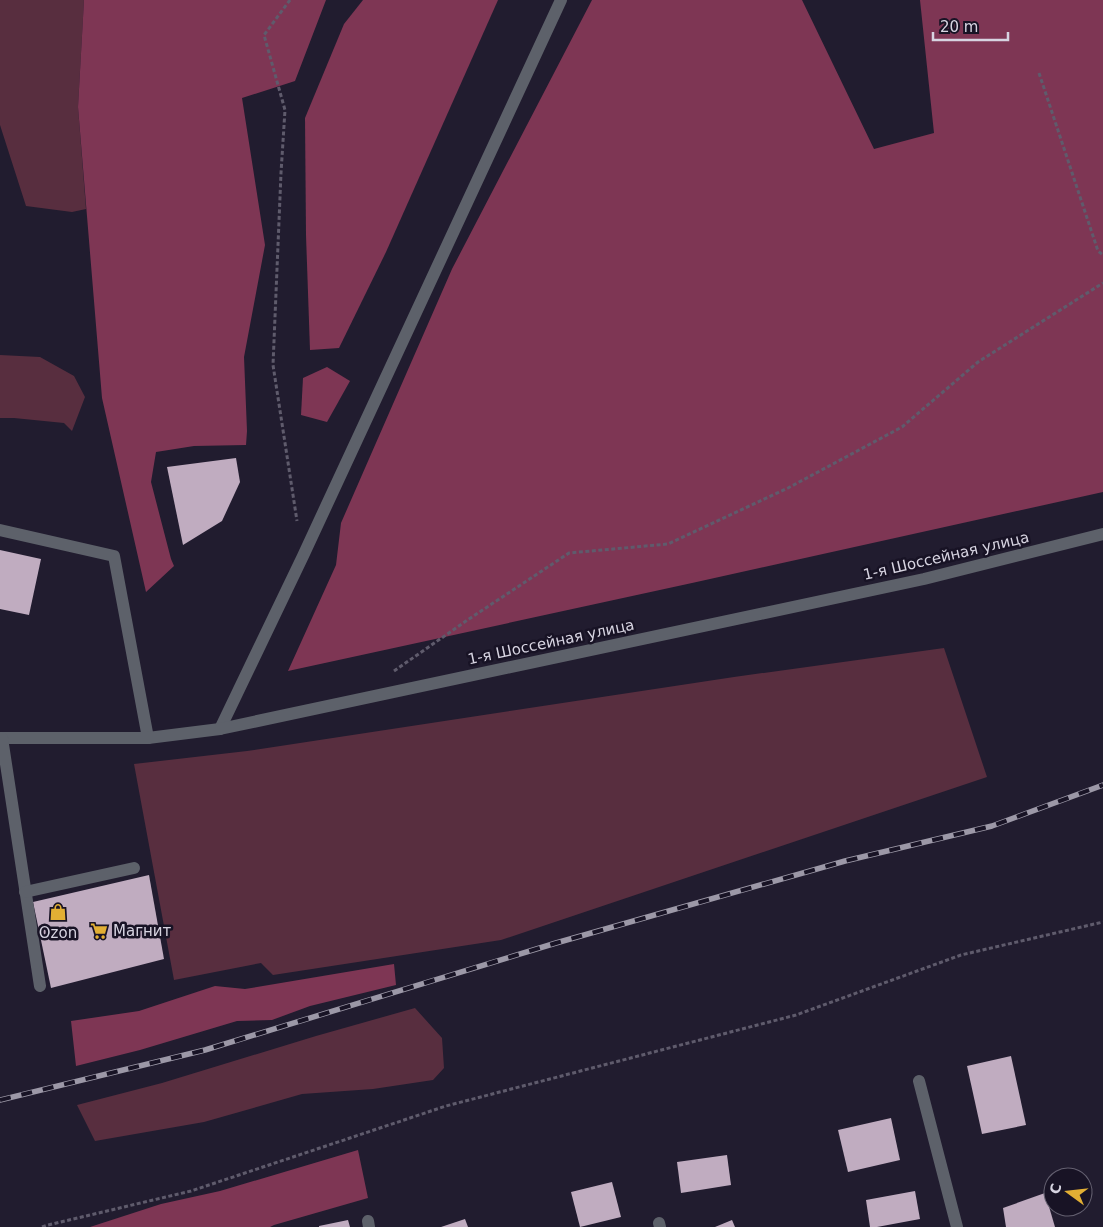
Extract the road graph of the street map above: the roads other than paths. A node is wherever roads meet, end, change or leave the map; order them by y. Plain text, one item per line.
1 (561, 0) edge
2 (0, 530) edge
3 (1103, 534) edge
4 (220, 729) junction
5 (1, 738) edge
6 (148, 738) junction
7 (134, 868) dead end
8 (25, 892) junction
9 (40, 986) dead end
10 (919, 1081) dead end
11 (957, 1227) edge

1 - 4 street
2 - 6 street
3 - 4 street, 1-я Шоссейная улица
4 - 6 street, 1-я Шоссейная улица
5 - 6 street, 1-я Шоссейная улица
5 - 8 street
7 - 8 street
8 - 9 street
10 - 11 street

